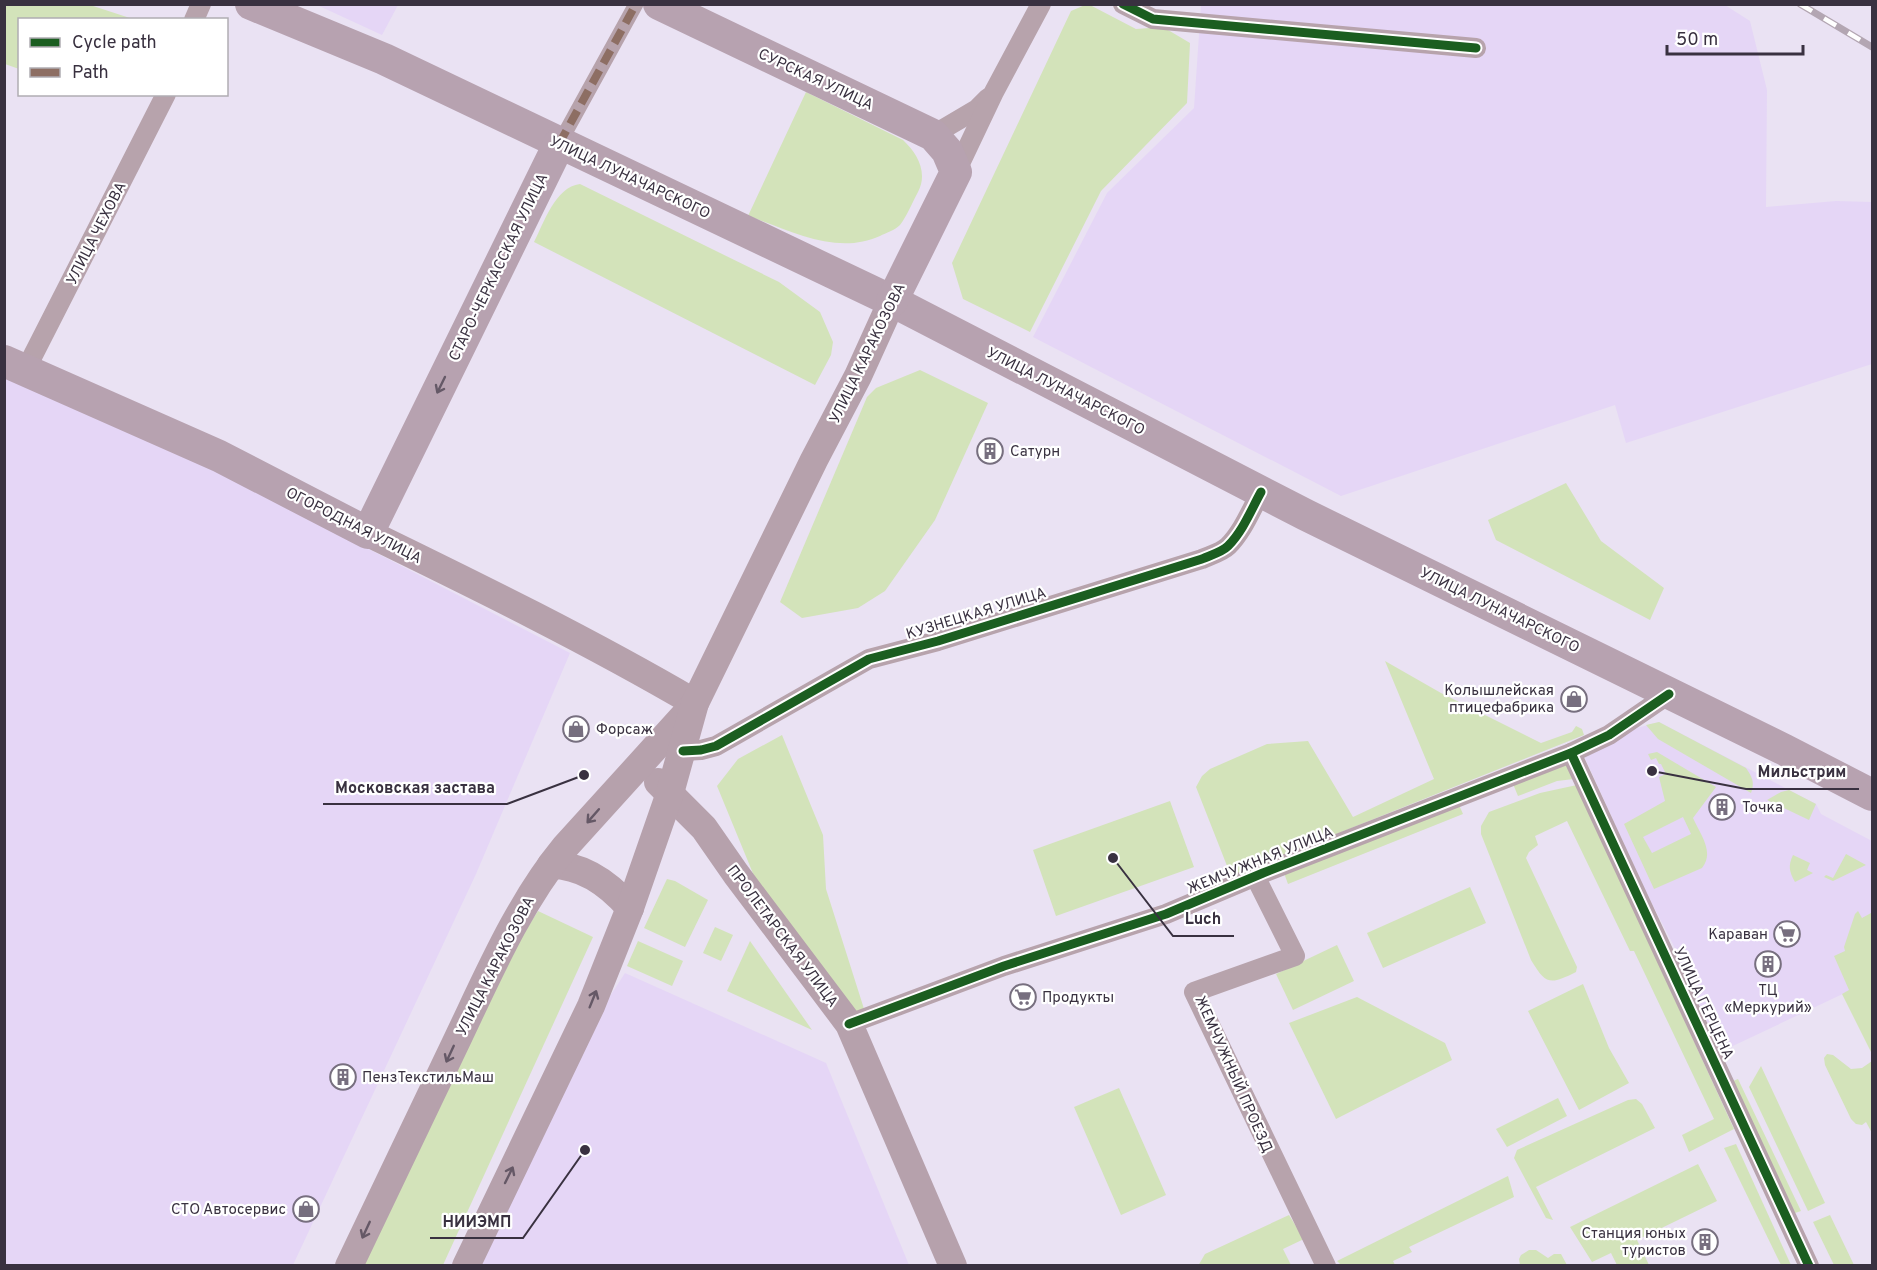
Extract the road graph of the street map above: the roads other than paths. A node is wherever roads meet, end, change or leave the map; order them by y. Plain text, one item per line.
1 (201, 4) edge
2 (636, 4) edge
3 (659, 4) edge
4 (1041, 4) edge
5 (1123, 4) edge
6 (263, 9) edge
7 (195, 18) edge
8 (1476, 48) dead end
9 (994, 92) junction
10 (165, 96) edge
11 (933, 135) junction
12 (559, 144) junction
13 (956, 172) junction
14 (892, 301) junction
15 (15, 366) edge
16 (1261, 492) junction
17 (368, 534) junction
18 (1669, 694) junction
19 (695, 703) junction
20 (683, 751) junction
21 (1571, 753) junction
22 (632, 772) junction
23 (670, 793) junction
24 (1872, 795) edge
25 (550, 865) junction
26 (1255, 876) junction
27 (630, 908) junction
28 (849, 1024) junction
29 (350, 1266) edge
30 (466, 1266) edge
31 (953, 1266) edge
32 (1326, 1266) edge
33 (1809, 1266) edge

1 - 7 street
2 - 12 street, СТАРО-ЧЕРКАССКАЯ УЛИЦА
3 - 11 main road, СУРСКАЯ УЛИЦА
4 - 9 street, УЛИЦА КАРАКОЗОВА
5 - 8 street
6 - 12 main road, УЛИЦА ЛУНАЧАРСКОГО
9 - 11 street
9 - 13 street, УЛИЦА КАРАКОЗОВА
10 - 15 street, УЛИЦА ЧЕХОВА
11 - 13 main road, СУРСКАЯ УЛИЦА
12 - 14 main road, УЛИЦА ЛУНАЧАРСКОГО
12 -> 17 main road, СТАРО-ЧЕРКАССКАЯ УЛИЦА
13 - 14 main road, УЛИЦА КАРАКОЗОВА
14 - 16 main road, УЛИЦА ЛУНАЧАРСКОГО
14 - 19 main road, УЛИЦА КАРАКОЗОВА
15 - 17 main road, ОГОРОДНАЯ УЛИЦА
16 - 18 main road, УЛИЦА ЛУНАЧАРСКОГО
16 - 20 street, КУЗНЕЦКАЯ УЛИЦА
17 - 19 main road, ОГОРОДНАЯ УЛИЦА
18 - 21 street, ЖЕМЧУЖНАЯ УЛИЦА
18 - 24 main road, УЛИЦА ЛУНАЧАРСКОГО
19 - 20 main road, УЛИЦА КАРАКОЗОВА
19 - 22 main road, УЛИЦА КАРАКОЗОВА
20 - 23 main road, УЛИЦА КАРАКОЗОВА
21 - 26 street, ЖЕМЧУЖНАЯ УЛИЦА
21 - 33 street, УЛИЦА ГЕРЦЕНА
22 - 23 main road, ПРОЛЕТАРСКАЯ УЛИЦА
22 -> 25 main road, УЛИЦА КАРАКОЗОВА
23 - 27 main road, УЛИЦА КАРАКОЗОВА
23 - 28 main road, ПРОЛЕТАРСКАЯ УЛИЦА
25 - 27 main road
25 -> 29 main road, УЛИЦА КАРАКОЗОВА
26 - 28 street, ЖЕМЧУЖНАЯ УЛИЦА
26 - 32 street, ЖЕМЧУЖНЫЙ ПРОЕЗД
30 -> 27 main road, УЛИЦА КАРАКОЗОВА
28 - 31 main road, ПРОЛЕТАРСКАЯ УЛИЦА

